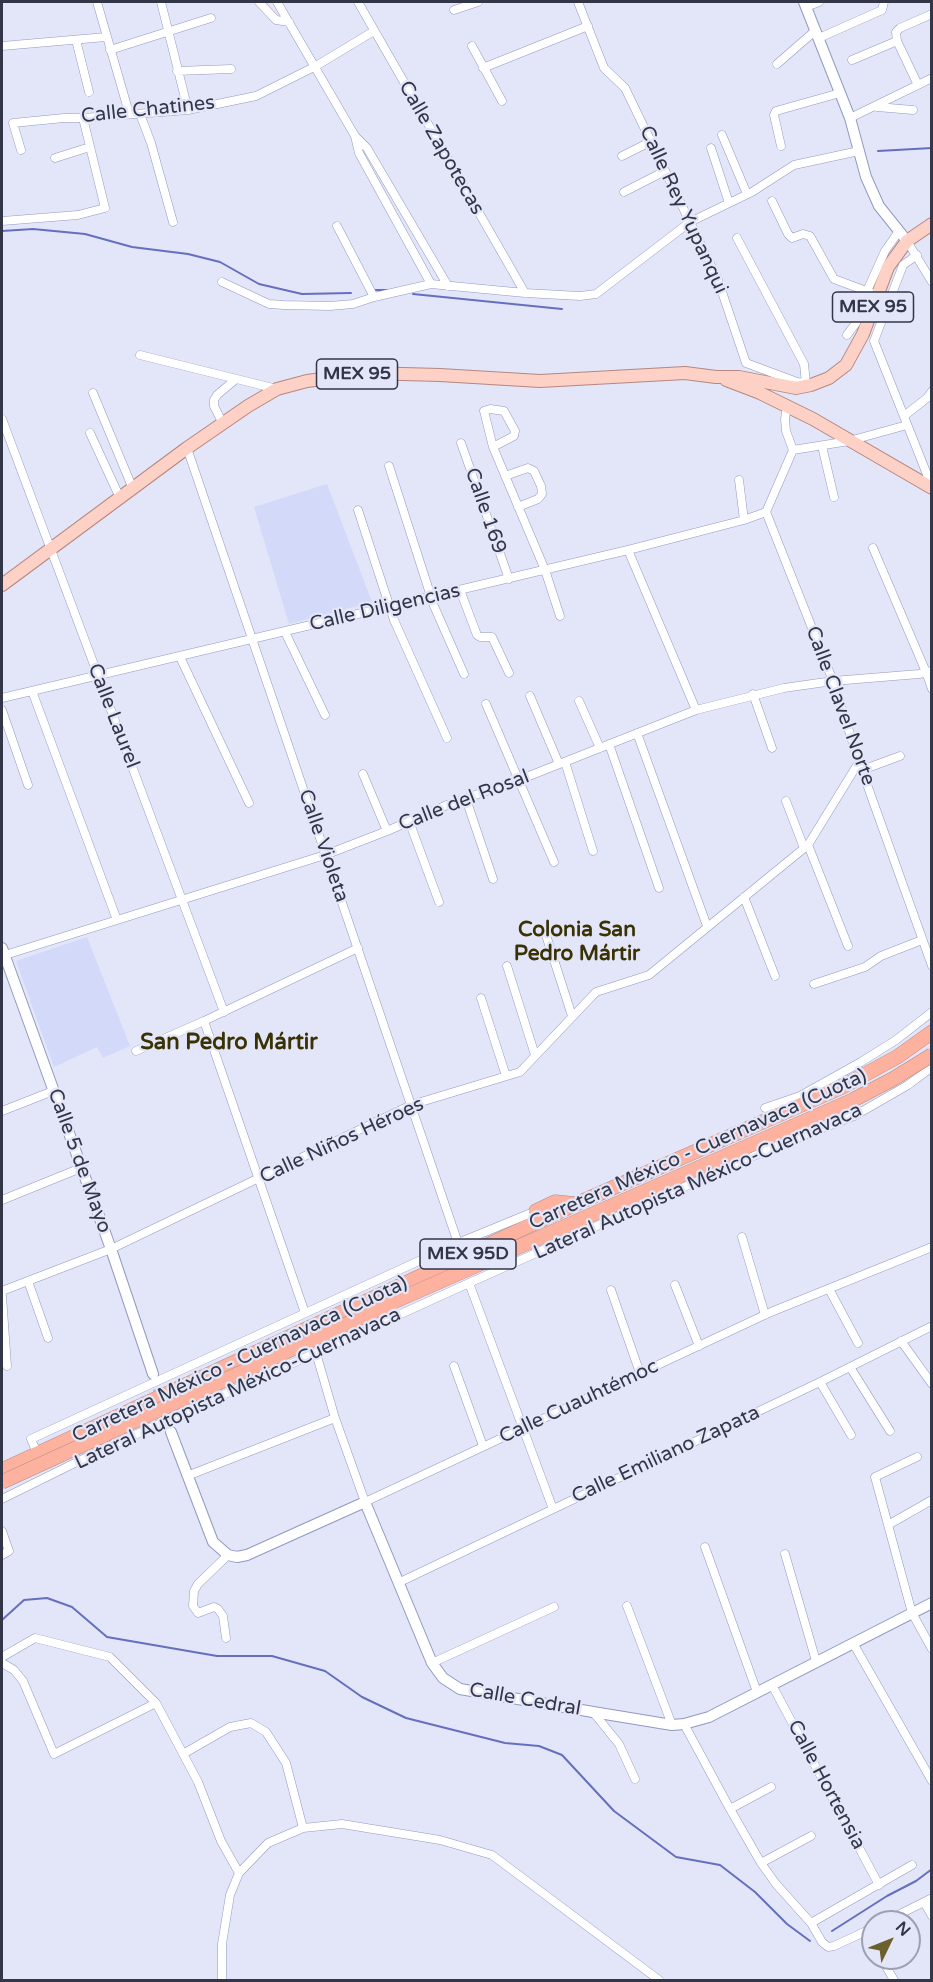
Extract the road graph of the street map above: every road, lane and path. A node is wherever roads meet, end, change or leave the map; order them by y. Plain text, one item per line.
1 (97, 2) edge
2 (161, 2) edge
3 (259, 2) edge
4 (277, 2) edge
5 (358, 2) edge
6 (478, 2) edge
7 (578, 2) edge
8 (819, 2) edge
9 (884, 2) edge
10 (805, 4) edge
11 (454, 10) dead end
12 (932, 14) edge
13 (211, 18) dead end
14 (289, 22) junction
15 (588, 26) junction
16 (168, 31) junction
17 (374, 31) junction
18 (818, 34) junction
19 (106, 37) junction
20 (76, 40) junction
21 (897, 40) junction
22 (2, 46) edge
23 (472, 46) dead end
24 (110, 50) junction
25 (852, 60) dead end
26 (777, 64) dead end
27 (316, 66) junction
28 (483, 68) junction
29 (231, 69) dead end
30 (177, 71) junction
31 (932, 78) edge
32 (918, 85) junction
33 (89, 92) dead end
34 (840, 93) junction
35 (502, 101) dead end
36 (876, 107) junction
37 (913, 110) dead end
38 (188, 111) junction
39 (129, 113) junction
40 (140, 114) junction
41 (83, 118) junction
42 (850, 118) junction
43 (722, 135) dead end
44 (355, 136) junction
45 (652, 141) junction
46 (781, 146) dead end
47 (90, 147) junction
48 (711, 148) dead end
49 (21, 150) dead end
50 (859, 151) junction
51 (622, 156) dead end
52 (55, 158) dead end
53 (665, 171) junction
54 (382, 173) junction
55 (372, 178) junction
56 (624, 192) dead end
57 (750, 193) junction
58 (772, 201) dead end
59 (729, 203) junction
60 (404, 211) junction
61 (394, 216) junction
62 (2, 220) edge
63 (173, 222) dead end
64 (690, 222) junction
65 (932, 224) edge
66 (337, 226) dead end
67 (903, 236) junction
68 (737, 238) dead end
69 (422, 242) junction
70 (411, 247) junction
71 (917, 255) junction
72 (222, 282) dead end
73 (932, 282) edge
74 (431, 284) junction
75 (448, 286) junction
76 (525, 293) junction
77 (872, 293) junction
78 (374, 297) junction
79 (847, 335) dead end
80 (140, 355) dead end
81 (716, 377) junction
82 (236, 379) junction
83 (807, 385) junction
84 (277, 389) junction
85 (932, 391) edge
86 (93, 393) dead end
87 (788, 406) junction
88 (904, 416) junction
89 (2, 419) edge
90 (223, 424) junction
91 (907, 425) junction
92 (90, 433) dead end
93 (849, 441) junction
94 (461, 443) dead end
95 (822, 446) junction
96 (493, 447) junction
97 (187, 448) junction
98 (792, 450) junction
99 (389, 466) dead end
100 (505, 476) junction
101 (739, 480) dead end
102 (932, 487) edge
103 (133, 489) junction
104 (834, 496) dead end
105 (120, 498) junction
106 (518, 507) junction
107 (358, 510) dead end
108 (766, 512) junction
109 (744, 520) junction
110 (873, 548) dead end
111 (50, 549) junction
112 (628, 550) junction
113 (545, 570) junction
114 (509, 579) junction
115 (2, 585) edge
116 (460, 590) junction
117 (433, 597) junction
118 (389, 607) junction
119 (560, 616) dead end
120 (285, 632) junction
121 (253, 639) junction
122 (180, 657) junction
123 (929, 671) edge
124 (509, 673) dead end
125 (464, 674) dead end
126 (97, 676) junction
127 (833, 681) junction
128 (932, 689) edge
129 (32, 691) junction
130 (753, 694) junction
131 (530, 696) dead end
132 (2, 698) edge
133 (579, 701) dead end
134 (486, 704) dead end
135 (2, 710) edge
136 (696, 710) junction
137 (325, 715) dead end
138 (637, 733) junction
139 (447, 738) dead end
140 (609, 744) junction
141 (600, 748) junction
142 (772, 748) dead end
143 (900, 756) dead end
144 (562, 763) junction
145 (861, 766) junction
146 (363, 774) dead end
147 (519, 780) junction
148 (28, 785) dead end
149 (466, 799) junction
150 (786, 801) dead end
151 (249, 803) dead end
152 (409, 821) junction
153 (387, 831) junction
154 (806, 847) junction
155 (594, 851) dead end
156 (325, 855) junction
157 (554, 862) dead end
158 (493, 879) dead end
159 (659, 888) dead end
160 (744, 897) junction
161 (183, 899) junction
162 (439, 902) dead end
163 (117, 920) junction
164 (707, 927) junction
165 (545, 932) dead end
166 (922, 940) junction
167 (848, 945) dead end
168 (358, 948) junction
169 (3, 953) edge
170 (507, 966) dead end
171 (932, 966) edge
172 (775, 976) dead end
173 (814, 984) dead end
174 (481, 998) dead end
175 (932, 1011) edge
176 (224, 1012) junction
177 (572, 1016) junction
178 (204, 1021) junction
179 (932, 1032) edge
180 (932, 1039) edge
181 (932, 1049) edge
182 (136, 1051) dead end
183 (535, 1055) junction
184 (932, 1055) edge
185 (932, 1067) edge
186 (506, 1076) junction
187 (53, 1091) junction
188 (411, 1105) junction
189 (765, 1108) dead end
190 (2, 1111) edge
191 (774, 1140) junction
192 (81, 1168) junction
193 (258, 1180) junction
194 (2, 1200) edge
195 (576, 1204) junction
196 (536, 1211) joint
197 (742, 1237) dead end
198 (458, 1243) junction
199 (932, 1247) edge
200 (111, 1249) junction
201 (28, 1281) junction
202 (469, 1283) junction
203 (675, 1285) dead end
204 (829, 1289) junction
205 (611, 1290) dead end
206 (2, 1291) edge
207 (2, 1296) edge
208 (305, 1313) junction
209 (765, 1315) junction
210 (932, 1326) edge
211 (48, 1338) dead end
212 (901, 1341) junction
213 (858, 1342) dead end
214 (699, 1346) junction
215 (316, 1353) junction
216 (7, 1366) dead end
217 (454, 1366) dead end
218 (850, 1367) junction
219 (640, 1373) junction
220 (153, 1374) tunnel mouth
221 (820, 1382) junction
222 (932, 1384) edge
223 (335, 1418) junction
224 (523, 1428) junction
225 (890, 1431) dead end
226 (171, 1432) tunnel mouth
227 (851, 1435) dead end
228 (483, 1446) junction
229 (37, 1454) junction
230 (917, 1457) dead end
231 (2, 1470) edge
232 (2, 1476) edge
233 (187, 1476) junction
234 (2, 1483) edge
235 (2, 1499) edge
236 (932, 1500) edge
237 (364, 1502) junction
238 (553, 1509) junction
239 (888, 1525) junction
240 (2, 1532) edge
241 (705, 1546) dead end
242 (785, 1554) dead end
243 (2, 1555) edge
244 (228, 1555) junction
245 (400, 1582) junction
246 (932, 1603) edge
247 (627, 1606) dead end
248 (554, 1607) dead end
249 (912, 1613) junction
250 (226, 1638) dead end
251 (854, 1643) junction
252 (932, 1649) edge
253 (2, 1657) edge
254 (816, 1661) junction
255 (2, 1663) edge
256 (432, 1663) junction
257 (772, 1685) junction
258 (757, 1692) junction
259 (156, 1702) junction
260 (594, 1712) junction
261 (684, 1724) junction
262 (672, 1725) junction
263 (183, 1754) junction
264 (635, 1779) dead end
265 (932, 1781) edge
266 (771, 1787) dead end
267 (730, 1809) junction
268 (303, 1828) junction
269 (811, 1836) dead end
270 (761, 1863) junction
271 (912, 1865) dead end
272 (239, 1873) junction
273 (879, 1885) junction
274 (928, 1900) edge
275 (908, 1910) edge
276 (932, 1916) edge
277 (811, 1923) junction
278 (861, 1933) edge
279 (222, 1980) edge
280 (659, 1980) edge

1 - 19 street
2 - 16 street
3 - 14 street
4 - 14 street
5 - 17 street, Calle Zapotecas
6 - 11 street
7 - 15 street, Calle Rey Yupanqui
8 - 10 street
9 - 18 street
10 - 18 street
12 - 21 street
13 - 16 street
14 - 27 street
15 - 28 street
15 - 45 street, Calle Rey Yupanqui
16 - 24 street
16 - 30 street
17 - 27 street, Calle Chatines
17 - 76 street, Calle Zapotecas
18 - 26 street
18 - 34 street
19 - 20 street
19 - 24 street
20 - 22 street
20 - 33 street
21 - 25 street
21 - 32 street
23 - 28 street
24 - 39 street
27 - 38 street, Calle Chatines
27 - 44 street
28 - 35 street
29 - 30 street
30 - 38 street
31 - 32 street
32 - 36 street
34 - 42 street
34 - 46 street
36 - 37 street
36 - 42 street
38 - 40 street, Calle Chatines
39 - 40 street, Calle Chatines
39 - 41 street, Calle Chatines
40 - 63 street
41 - 47 street
41 - 49 street, Calle Chatines
42 - 50 street
43 - 57 street
44 - 54 street
44 - 55 street
45 - 51 street
45 - 53 street, Calle Rey Yupanqui
47 - 52 street
47 - 62 street
48 - 59 street
50 - 57 street
50 - 67 street
53 - 56 street
53 - 64 street, Calle Rey Yupanqui
54 - 55 street
54 - 60 street
55 - 61 street
57 - 59 street
58 - 77 street
59 - 64 street
60 - 61 street
60 - 69 street
61 - 70 street
64 - 76 street
64 - 83 street, Calle Rey Yupanqui
65 - 67 main road, MEX 95
66 - 78 street
67 - 71 street
67 - 77 main road, MEX 95
68 - 83 street
69 - 70 street
69 - 75 street
70 - 74 street
71 - 73 street
71 - 88 street
72 - 78 street
74 - 75 street
74 - 78 street
75 - 76 street
77 - 79 street
77 - 83 main road, MEX 95
80 - 82 street
81 - 83 main road, MEX 95
81 - 84 main road, MEX 95
81 - 87 main road, MEX 95
82 - 84 street
82 - 90 street
83 - 87 main road
84 - 90 main road, MEX 95
85 - 88 street
86 - 103 street
87 - 93 main road, MEX 95
87 - 98 street
88 - 91 street
89 - 111 street, Calle Laurel
90 - 97 main road, MEX 95
91 - 93 street
91 - 102 street
92 - 105 street
93 - 95 street
93 - 102 main road, MEX 95
94 - 114 street, Calle 169
95 - 98 street
95 - 104 street
96 - 96 street
96 - 100 street
97 - 103 main road, MEX 95
97 - 121 street, Calle Violeta
98 - 108 street
99 - 117 street
100 - 106 street
100 - 106 street
101 - 109 street
103 - 105 main road, MEX 95
105 - 111 main road, MEX 95
106 - 113 street
107 - 118 street
108 - 109 street, Calle Diligencias
108 - 127 street, Calle Clavel Norte
109 - 112 street, Calle Diligencias
110 - 123 street
111 - 115 main road, MEX 95
111 - 126 street, Calle Laurel
112 - 113 street, Calle Diligencias
112 - 136 street
113 - 114 street, Calle Diligencias
113 - 119 street
114 - 116 street, Calle Diligencias
116 - 117 street, Calle Diligencias
116 - 124 street
117 - 118 street, Calle Diligencias
117 - 125 street
118 - 120 street, Calle Diligencias
118 - 139 street
120 - 121 street, Calle Diligencias
120 - 137 street
121 - 122 street, Calle Diligencias
121 - 156 street, Calle Violeta
122 - 126 street, Calle Diligencias
122 - 151 street
123 - 127 street, Calle del Rosal
123 - 128 street
126 - 129 street, Calle Diligencias
126 - 161 street, Calle Laurel
127 - 130 street, Calle del Rosal
127 - 145 street, Calle Clavel Norte
129 - 132 street, Calle Diligencias
129 - 163 street
130 - 136 street, Calle del Rosal
130 - 142 street
131 - 144 street
133 - 141 street
134 - 147 street
135 - 148 street
136 - 138 street, Calle del Rosal
138 - 140 street, Calle del Rosal
138 - 164 street
140 - 141 street, Calle del Rosal
140 - 159 street
141 - 144 street, Calle del Rosal
143 - 145 street
144 - 147 street, Calle del Rosal
144 - 155 street
145 - 154 street, Calle Niños Héroes
145 - 166 street, Calle Clavel Norte
146 - 153 street
147 - 149 street, Calle del Rosal
147 - 157 street
149 - 152 street, Calle del Rosal
149 - 158 street
150 - 154 street
152 - 153 street, Calle del Rosal
152 - 162 street
153 - 156 street, Calle del Rosal
154 - 160 street, Calle Niños Héroes
154 - 167 street
156 - 161 street, Calle del Rosal
156 - 168 street, Calle Violeta
160 - 164 street, Calle Niños Héroes
160 - 172 street
161 - 163 street, Calle del Rosal
161 - 176 street, Calle Laurel
163 - 169 street, Calle del Rosal
164 - 177 street, Calle Niños Héroes
165 - 177 street
166 - 171 street, Calle Clavel Norte
166 - 173 street
168 - 176 street
168 - 188 street, Calle Violeta
169 - 187 street, Calle 5 de Mayo
170 - 183 street
174 - 186 street
175 - 189 street
176 - 178 street
177 - 183 street, Calle Niños Héroes
178 - 182 street
178 - 193 street
179 - 195 highway, Carretera México - Cuernavaca (Cuota) / MEX 95D
180 - 232 highway, bridge
181 - 191 highway, Carretera México - Cuernavaca (Cuota) / MEX 95D
183 - 186 street, Calle Niños Héroes
184 - 234 highway, bridge
185 - 191 street, Lateral Autopista México-Cuernavaca
186 - 188 street, Calle Niños Héroes
187 - 190 street
187 - 192 street, Calle 5 de Mayo
188 - 193 street, Calle Niños Héroes
188 - 198 street, Calle Violeta
191 - 202 street, Lateral Autopista México-Cuernavaca
191 - 234 highway, Carretera México - Cuernavaca (Cuota) / MEX 95D
192 - 194 street
192 - 200 street, Calle 5 de Mayo
193 - 200 street, Calle Niños Héroes
193 - 208 street
195 - 196 highway
195 - 229 highway, Carretera México - Cuernavaca (Cuota) / MEX 95D
196 - 198 street
197 - 209 street
198 - 208 street
199 - 204 street, Calle Cuauhtémoc
200 - 201 street, Calle Niños Héroes
200 - 220 street, Calle 5 de Mayo
201 - 206 street, Calle Niños Héroes
201 - 211 street
202 - 215 street, Lateral Autopista México-Cuernavaca
202 - 224 street
203 - 214 street
204 - 209 street, Calle Cuauhtémoc
204 - 213 street
205 - 219 street
207 - 216 street
208 - 229 street
209 - 214 street, Calle Cuauhtémoc
210 - 212 street, Calle Emiliano Zapata
212 - 218 street, Calle Emiliano Zapata
212 - 222 street
214 - 219 street, Calle Cuauhtémoc
215 - 223 street, Calle Cedral
215 - 235 street, Lateral Autopista México-Cuernavaca
217 - 228 street
218 - 221 street, Calle Emiliano Zapata
218 - 225 street
219 - 224 street, Calle Cuauhtémoc
221 - 227 street
221 - 238 street, Calle Emiliano Zapata
223 - 233 street
223 - 237 street, Calle Cedral
224 - 228 street, Calle Cuauhtémoc
224 - 238 street
226 - 233 street
228 - 237 street, Calle Cuauhtémoc
229 - 231 highway, Carretera México - Cuernavaca (Cuota) / MEX 95D
230 - 239 street
233 - 244 street
236 - 239 street
237 - 244 street, Calle Cuauhtémoc
237 - 245 street, Calle Cedral
238 - 245 street, Calle Emiliano Zapata
239 - 249 street
240 - 243 street
241 - 258 street
242 - 254 street
244 - 250 street
245 - 256 street, Calle Cedral
246 - 249 street, Calle Cedral
247 - 262 street
248 - 256 street
249 - 251 street, Calle Cedral
249 - 252 street
251 - 254 street, Calle Cedral
251 - 265 street
253 - 259 street
254 - 257 street, Calle Cedral
255 - 259 street
256 - 260 street, Calle Cedral
257 - 258 street, Calle Cedral
257 - 273 street, Calle Hortensia
258 - 261 street, Calle Cedral
259 - 263 street
260 - 262 street, Calle Cedral
260 - 264 street
261 - 262 street, Calle Cedral
261 - 267 street
263 - 268 street
263 - 272 street
266 - 267 street
267 - 270 street
268 - 272 street
268 - 280 street
269 - 270 street
270 - 277 street
271 - 273 street
272 - 279 street
273 - 277 street
274 - 275 street
274 - 276 street
277 - 278 street

